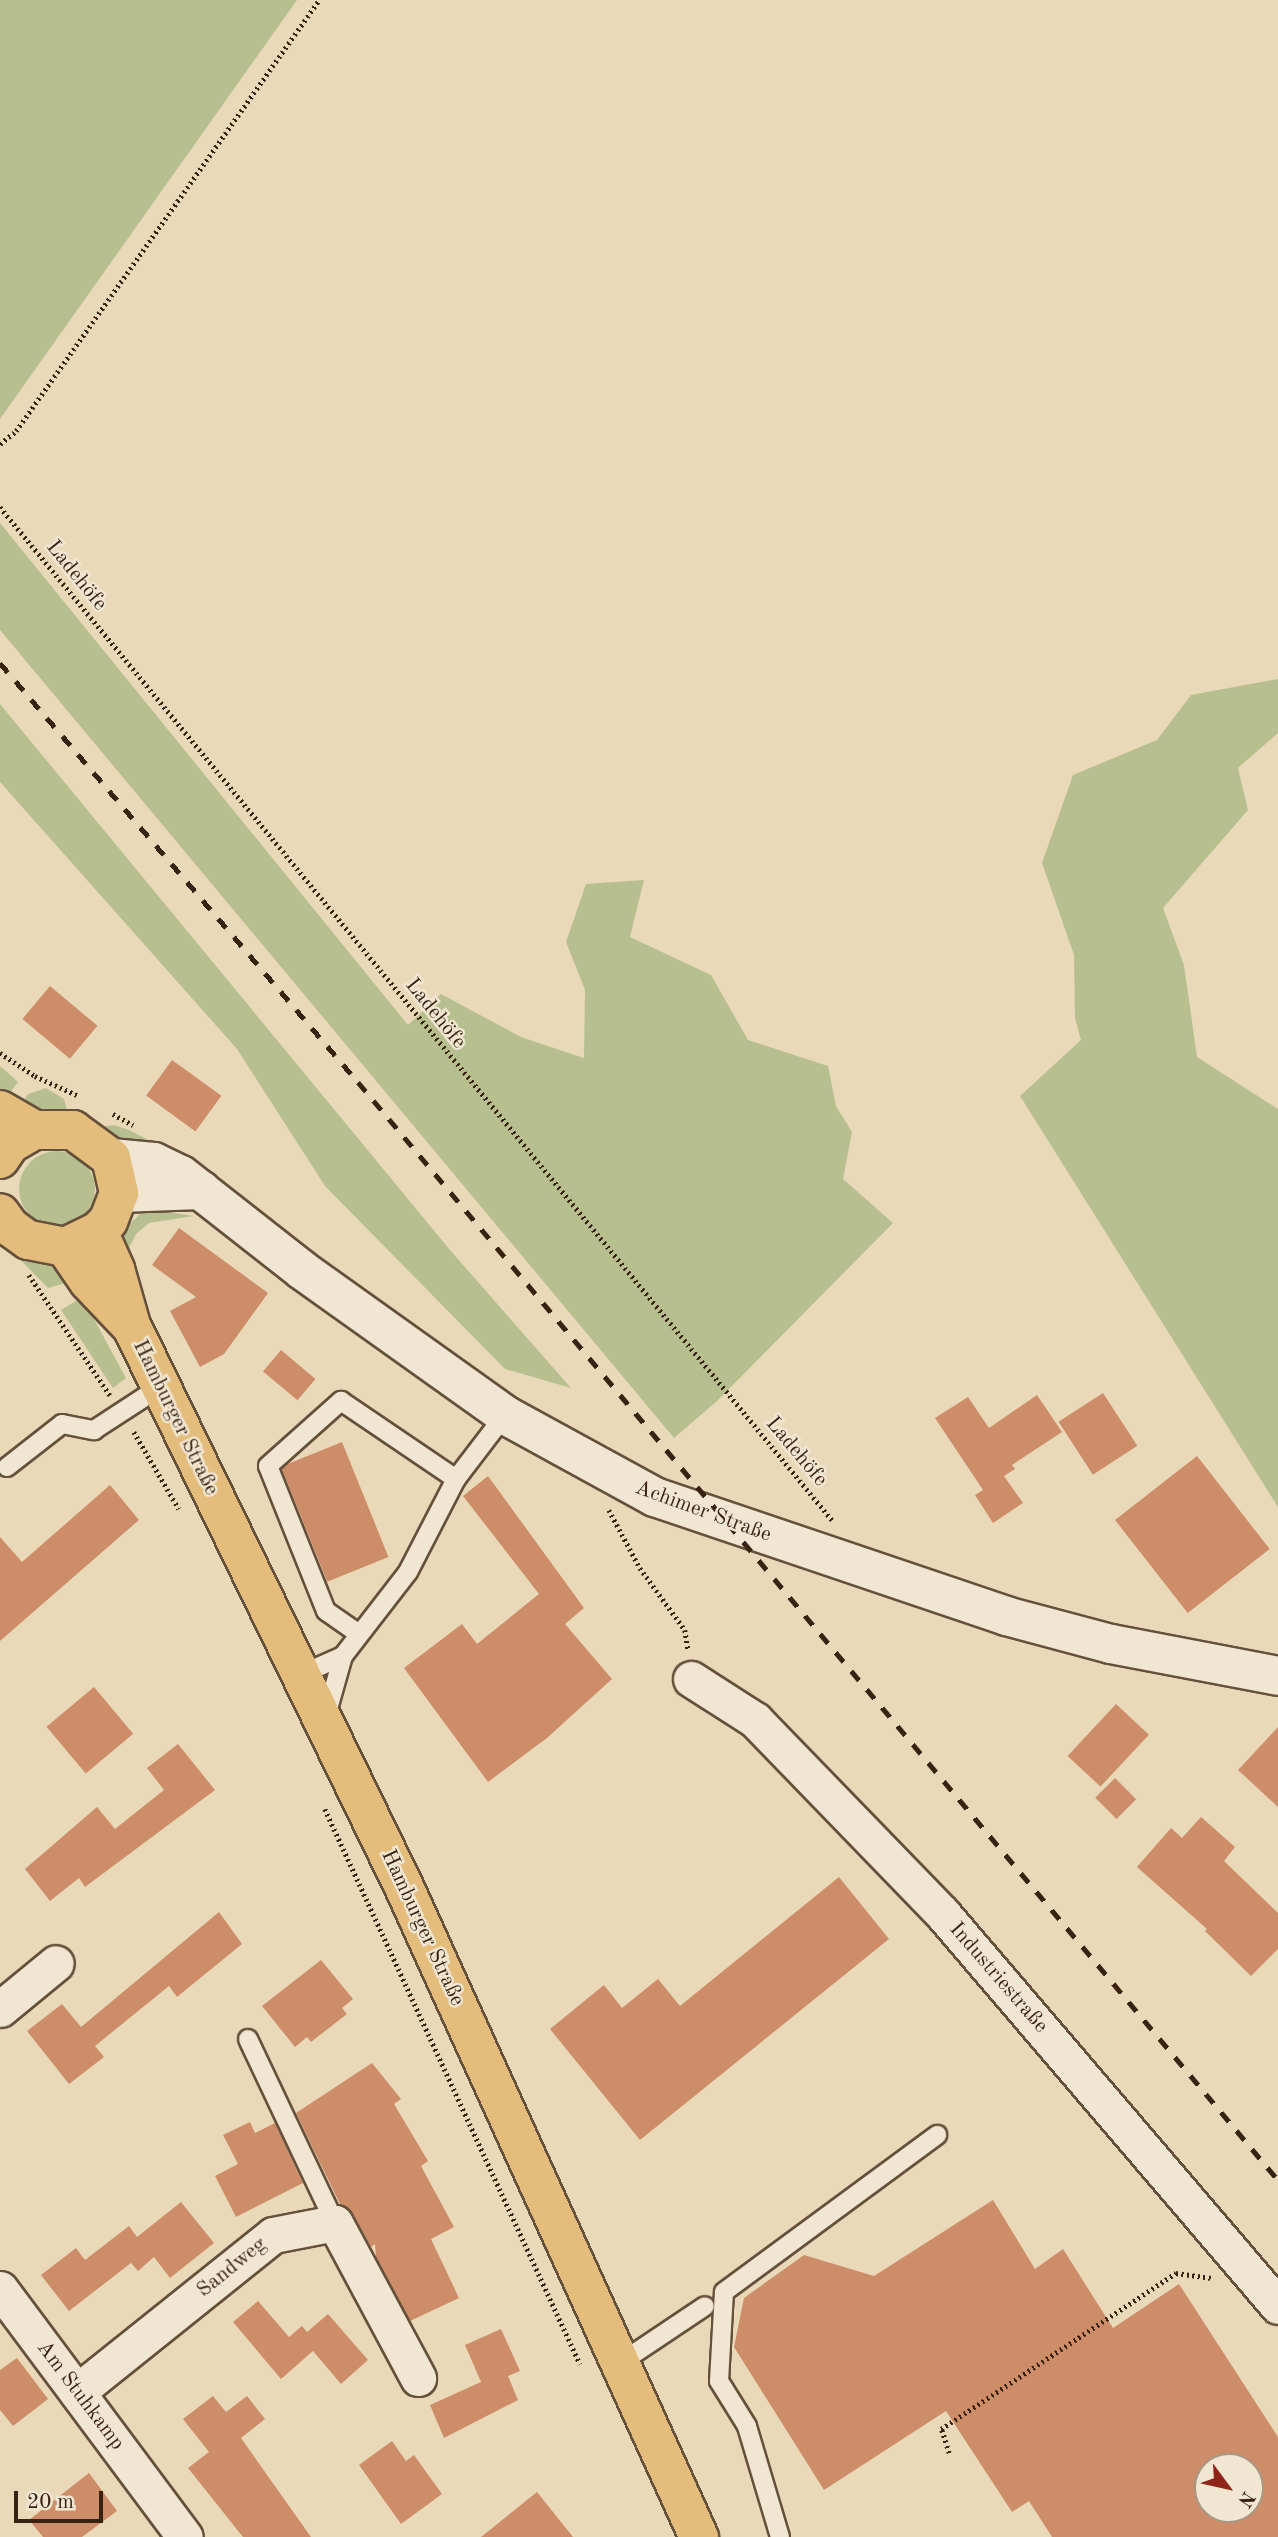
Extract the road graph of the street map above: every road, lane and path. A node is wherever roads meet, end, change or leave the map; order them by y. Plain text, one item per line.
1 (318, 0) edge
2 (0, 444) edge
3 (0, 507) edge
4 (0, 1053) edge
5 (82, 1098) dead end
6 (103, 1109) dead end
7 (0, 1110) edge
8 (137, 1127) dead end
9 (34, 1130) junction
10 (0, 1156) edge
11 (115, 1175) junction
12 (0, 1213) edge
13 (82, 1239) junction
14 (21, 1265) dead end
15 (160, 1387) junction
16 (121, 1411) junction
17 (505, 1415) junction
18 (7, 1466) dead end
19 (456, 1479) junction
20 (611, 1497) dead end
21 (182, 1514) dead end
22 (839, 1529) dead end
23 (359, 1634) junction
24 (343, 1656) junction
25 (300, 1675) junction
26 (1278, 1676) edge
27 (691, 1679) joint
28 (324, 1724) junction
29 (321, 1800) dead end
30 (57, 1963) dead end
31 (0, 2009) edge
32 (248, 2039) dead end
33 (937, 2135) dead end
34 (335, 2223) junction
35 (1242, 2264) junction
36 (0, 2289) edge
37 (705, 2306) dead end
38 (1278, 2306) edge
39 (603, 2370) junction
40 (418, 2378) dead end
41 (77, 2392) junction
42 (949, 2453) dead end
43 (173, 2533) edge
44 (699, 2537) edge
45 (780, 2537) edge

1 - 2 path
3 - 22 path, Ladehöfe
4 - 5 path
6 - 8 path
7 - 9 main road
9 - 10 main road
9 - 11 main road
11 - 13 main road
11 - 17 main road, Achimer Straße
12 - 13 main road
13 - 15 main road, Hamburger Straße
14 - 16 path
15 - 16 lane
15 - 25 main road, Hamburger Straße
16 - 18 lane
16 - 21 path
17 - 19 lane
17 - 26 main road, Achimer Straße
19 - 23 lane
19 - 23 lane
20 - 27 path
23 - 24 lane
24 - 25 lane
24 - 28 lane
25 - 28 main road, Hamburger Straße
27 - 35 street, Industriestraße
28 - 39 main road, Hamburger Straße
29 - 39 path
30 - 31 street
32 - 34 lane
33 - 45 lane
34 - 40 street
34 - 41 street, Sandweg
35 - 38 street, Industriestraße
35 - 42 path
36 - 41 street, Am Stuhkamp
37 - 39 lane
39 - 44 main road, Hamburger Straße
41 - 43 street, Am Stuhkamp

